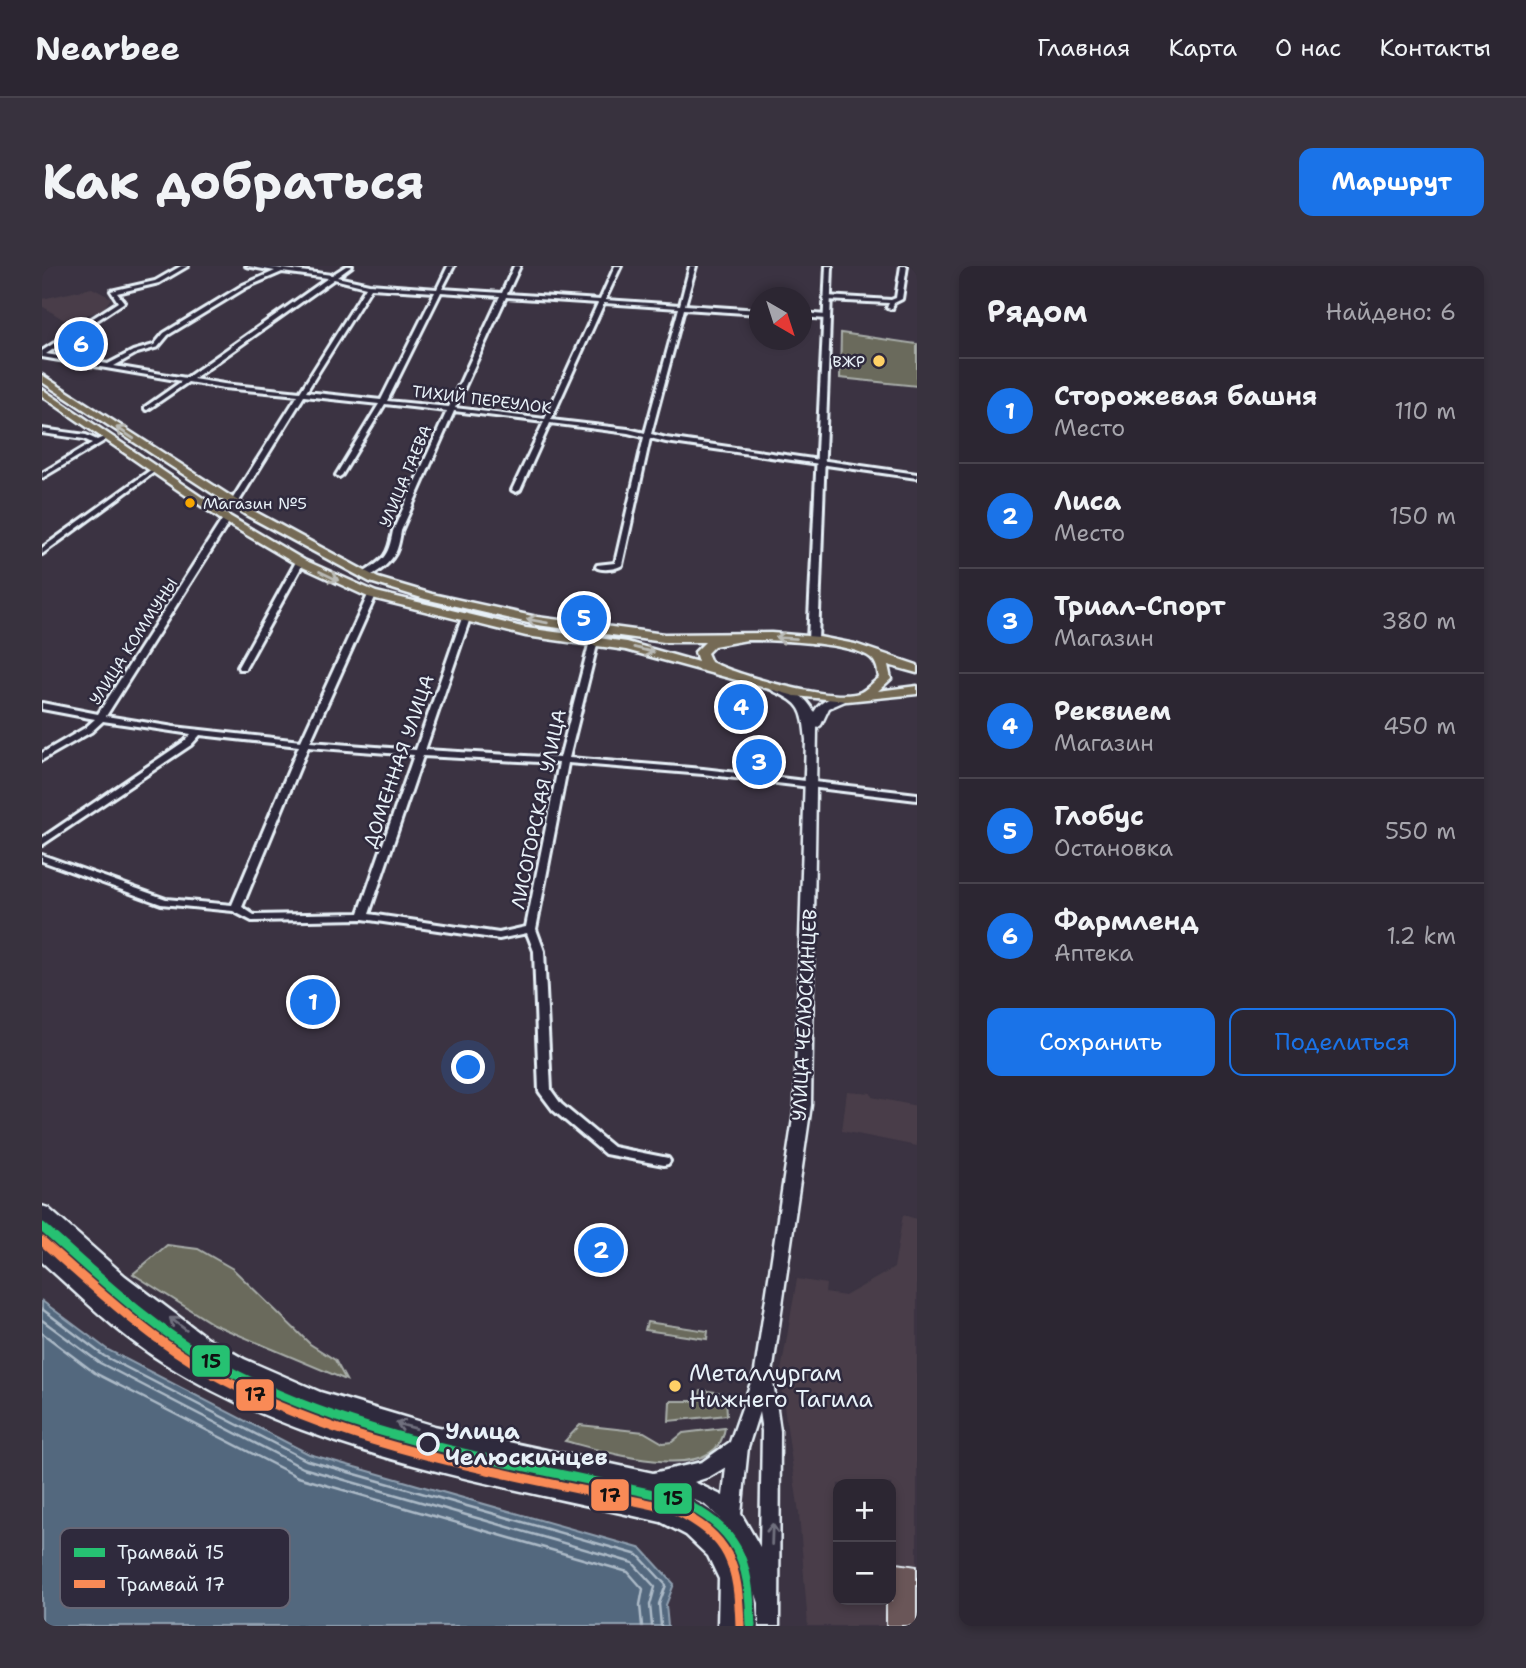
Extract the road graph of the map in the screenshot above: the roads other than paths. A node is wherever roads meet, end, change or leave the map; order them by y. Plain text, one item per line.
1 (185, 266) edge
2 (249, 266) edge
3 (349, 266) edge
4 (450, 266) edge
5 (517, 266) edge
6 (618, 266) edge
7 (693, 266) edge
8 (829, 266) edge
9 (904, 266) edge
10 (271, 267) edge
11 (282, 270) junction
12 (332, 277) junction
13 (369, 286) junction
14 (438, 292) junction
15 (503, 296) junction
16 (826, 298) junction
17 (601, 302) junction
18 (682, 306) junction
19 (749, 311) edge
20 (812, 316) edge
21 (826, 317) junction
22 (42, 355) edge
23 (109, 366) junction
24 (42, 378) edge
25 (188, 380) junction
26 (42, 392) edge
27 (302, 393) junction
28 (383, 402) junction
29 (147, 408) dead end
30 (451, 409) junction
31 (548, 421) junction
32 (42, 431) edge
33 (647, 436) junction
34 (101, 440) junction
35 (821, 460) junction
36 (154, 470) junction
37 (339, 475) dead end
38 (42, 476) edge
39 (917, 476) edge
40 (516, 490) dead end
41 (237, 505) junction
42 (223, 516) junction
43 (42, 552) edge
44 (300, 562) junction
45 (600, 567) dead end
46 (365, 576) junction
47 (372, 596) junction
48 (466, 618) junction
49 (727, 638) junction
50 (813, 640) junction
51 (594, 641) junction
52 (876, 657) junction
53 (242, 667) dead end
54 (917, 669) edge
55 (714, 670) junction
56 (766, 685) junction
57 (917, 690) edge
58 (862, 696) junction
59 (846, 698) junction
60 (42, 706) edge
61 (100, 719) junction
62 (198, 732) junction
63 (812, 740) junction
64 (305, 743) junction
65 (418, 753) junction
66 (42, 757) edge
67 (564, 761) junction
68 (811, 785) junction
69 (917, 797) edge
70 (42, 842) edge
71 (42, 858) edge
72 (236, 908) junction
73 (363, 916) junction
74 (531, 929) junction
75 (664, 1161) dead end
76 (42, 1212) edge
77 (42, 1252) edge
78 (764, 1371) junction
79 (738, 1447) junction
80 (650, 1481) junction
81 (731, 1514) junction
82 (727, 1585) junction
83 (769, 1602) junction
84 (728, 1626) edge
85 (769, 1626) edge

1 - 22 street
2 - 10 street
3 - 12 street
4 - 14 street
5 - 15 street, УЛИЦА ГАЕВА
6 - 17 street
7 - 18 street
8 - 16 street
9 - 16 street
10 - 11 street
11 - 12 street
11 - 23 street
12 - 13 street
12 - 25 street
13 - 14 street
13 - 27 street
14 - 15 street
14 - 28 street
15 - 17 street
15 - 30 street, УЛИЦА ГАЕВА
16 - 21 street
17 - 18 street
17 - 31 street
18 - 19 street
18 - 33 street
20 - 21 street
21 - 35 street
22 - 23 street, ТИХИЙ ПЕРЕУЛОК
23 - 25 street, ТИХИЙ ПЕРЕУЛОК
41 -> 24 main road
25 - 27 street, ТИХИЙ ПЕРЕУЛОК
25 - 29 street
26 - 34 main road
27 - 28 street, ТИХИЙ ПЕРЕУЛОК
27 - 41 street
28 - 30 street, ТИХИЙ ПЕРЕУЛОК
28 - 37 street
30 - 31 street, ТИХИЙ ПЕРЕУЛОК
30 - 46 street, УЛИЦА ГАЕВА
31 - 33 street, ТИХИЙ ПЕРЕУЛОК
31 - 40 street
32 - 34 street
33 - 35 street, ТИХИЙ ПЕРЕУЛОК
33 - 45 street
34 - 36 main road
34 - 38 street
35 - 39 street, ТИХИЙ ПЕРЕУЛОК
35 - 50 street
36 - 42 main road
36 - 43 street
41 - 42 main road
41 - 46 main road
42 - 44 main road
42 - 61 street, УЛИЦА КОММУНЫ
44 -> 47 main road
44 - 53 street
49 -> 46 main road
47 - 48 main road
47 - 64 street
48 - 51 main road
48 - 65 street, ДОМЕННАЯ УЛИЦА
50 -> 49 main road
49 - 55 main road
50 - 52 main road
51 -> 55 main road
51 - 67 street, ЛИСОГОРСКАЯ УЛИЦА
52 - 54 main road
52 - 58 main road
55 - 56 main road
56 - 59 main road
56 - 63 main road, УЛИЦА ЧЕЛЮСКИНЦЕВ
57 - 58 main road
58 - 59 main road
59 - 63 main road, УЛИЦА ЧЕЛЮСКИНЦЕВ
60 - 61 street
61 - 62 street
61 - 66 street, УЛИЦА КОММУНЫ
62 - 64 street
62 - 70 street
63 - 68 main road, УЛИЦА ЧЕЛЮСКИНЦЕВ
64 - 65 street
64 - 72 street
65 - 67 street
65 - 73 street, ДОМЕННАЯ УЛИЦА
67 - 68 street
67 - 74 street, ЛИСОГОРСКАЯ УЛИЦА
68 - 69 street
68 - 78 main road, УЛИЦА ЧЕЛЮСКИНЦЕВ
71 - 72 street
72 - 73 street
73 - 74 street
74 - 75 street, ЛИСОГОРСКАЯ УЛИЦА
80 -> 76 main road
77 - 82 main road
78 - 79 main road, УЛИЦА ЧЕЛЮСКИНЦЕВ
83 -> 78 main road, УЛИЦА ЧЕЛЮСКИНЦЕВ
79 - 80 main road
79 - 81 main road, УЛИЦА ЧЕЛЮСКИНЦЕВ
80 - 81 main road
81 - 82 main road, УЛИЦА ЧЕЛЮСКИНЦЕВ
81 - 83 main road
82 - 84 main road, УЛИЦА ЧЕЛЮСКИНЦЕВ
83 - 85 main road, УЛИЦА ЧЕЛЮСКИНЦЕВ

